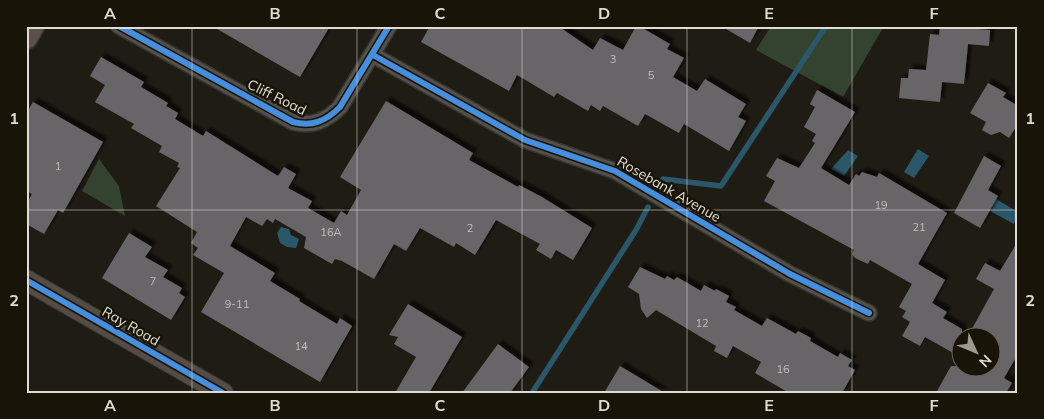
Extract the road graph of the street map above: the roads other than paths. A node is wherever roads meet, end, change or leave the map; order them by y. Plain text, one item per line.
1 (33, 26) edge
2 (119, 26) edge
3 (389, 26) edge
4 (26, 38) edge
5 (373, 55) junction
6 (26, 280) edge
7 (869, 313) dead end
8 (223, 393) edge

1 - 4 main road
2 - 5 street, Cliff Road
3 - 5 street, Cliff Road
5 - 7 street, Rosebank Avenue
6 - 8 street, Ray Road

